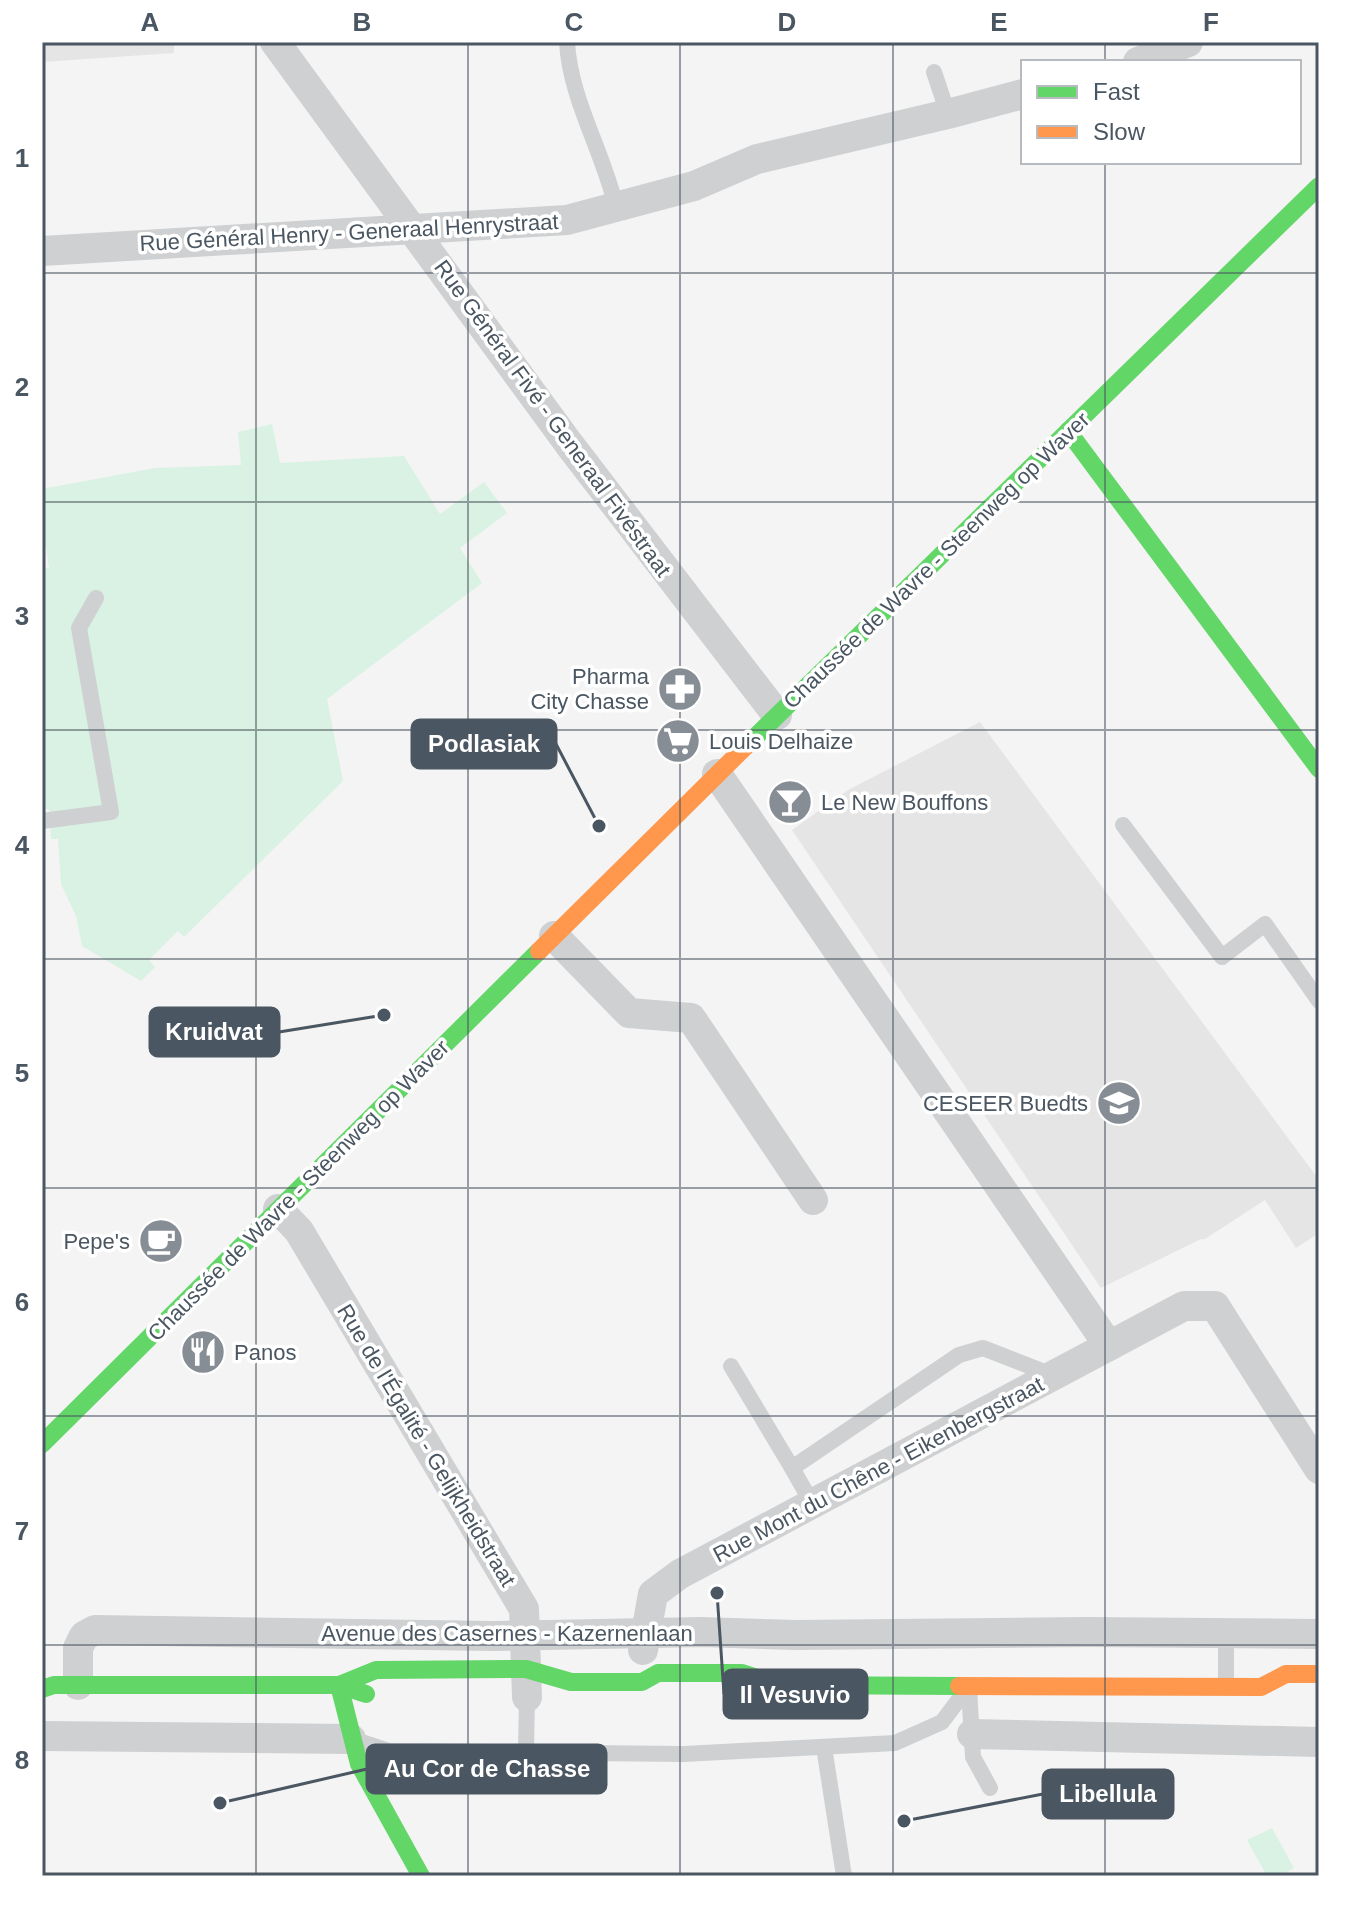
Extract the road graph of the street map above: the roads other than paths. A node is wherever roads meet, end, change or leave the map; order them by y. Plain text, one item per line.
1 (275, 42) edge
2 (567, 42) edge
3 (1188, 42) edge
4 (1143, 60) edge
5 (934, 72) dead end
6 (1021, 95) edge
7 (948, 114) junction
8 (1319, 186) edge
9 (616, 207) junction
10 (414, 229) junction
11 (42, 251) edge
12 (1068, 431) junction
13 (96, 598) dead end
14 (777, 715) junction
15 (1319, 769) edge
16 (717, 774) junction
17 (42, 821) edge
18 (1123, 825) dead end
19 (554, 936) junction
20 (1319, 1001) edge
21 (813, 1200) dead end
22 (278, 1209) junction
23 (1109, 1346) junction
24 (731, 1366) dead end
25 (1054, 1376) junction
26 (42, 1444) edge
27 (792, 1468) junction
28 (1319, 1469) edge
29 (813, 1505) junction
30 (646, 1633) junction
31 (1226, 1633) junction
32 (1319, 1634) edge
33 (526, 1635) junction
34 (1319, 1674) edge
35 (571, 1682) junction
36 (54, 1684) edge
37 (339, 1685) junction
38 (779, 1685) junction
39 (969, 1687) junction
40 (1226, 1687) junction
41 (521, 1688) junction
42 (650, 1690) junction
43 (754, 1695) dead end
44 (391, 1697) dead end
45 (972, 1734) junction
46 (42, 1736) edge
47 (351, 1739) junction
48 (1319, 1742) edge
49 (824, 1747) junction
50 (526, 1752) junction
51 (990, 1788) dead end
52 (421, 1876) edge
53 (844, 1876) edge

1 - 10 street, Rue Général Fivé - Generaal Fivéstraat
2 - 9 lane
3 - 4 street
5 - 7 lane
6 - 7 street, Rue Général Henry - Generaal Henrystraat
7 - 9 street, Rue Général Henry - Generaal Henrystraat
8 - 12 street, Chaussée de Wavre - Steenweg op Waver
9 - 10 street, Rue Général Henry - Generaal Henrystraat
10 - 11 street, Rue Général Henry - Generaal Henrystraat
10 - 14 street, Rue Général Fivé - Generaal Fivéstraat
12 - 14 street, Chaussée de Wavre - Steenweg op Waver
12 - 15 street
13 - 17 lane
14 - 16 street, Chaussée de Wavre - Steenweg op Waver
16 - 19 street, Chaussée de Wavre - Steenweg op Waver
16 - 23 street
18 - 20 lane
19 - 21 street
19 - 22 street, Chaussée de Wavre - Steenweg op Waver
22 - 26 street, Chaussée de Wavre - Steenweg op Waver
22 - 33 street, Rue de l'Égalité - Gelijkheidstraat
23 - 25 street, Rue Mont du Chêne - Eikenbergstraat
23 - 28 street, Rue Mont du Chêne - Eikenbergstraat
24 - 27 lane
25 - 27 lane
25 - 29 street, Rue Mont du Chêne - Eikenbergstraat
27 - 29 lane
29 - 30 street, Rue Mont du Chêne - Eikenbergstraat
30 - 31 street, Avenue des Casernes - Kazernenlaan
30 - 33 street, Avenue des Casernes - Kazernenlaan
30 - 42 street, Rue Mont du Chêne - Eikenbergstraat
31 - 32 street, Avenue des Casernes - Kazernenlaan
31 - 40 lane
33 - 36 street, Avenue des Casernes - Kazernenlaan
33 - 41 street, Rue de l'Égalité - Gelijkheidstraat
34 - 40 street, Avenue des Casernes - Kazernenlaan
35 - 41 street, Avenue des Casernes - Kazernenlaan
35 - 41 street, Avenue des Casernes - Kazernenlaan
35 - 42 street, Avenue des Casernes - Kazernenlaan
36 - 37 street, Avenue des Casernes - Kazernenlaan
37 - 41 street, Avenue des Casernes - Kazernenlaan
37 - 44 street, Avenue des Casernes - Kazernenlaan
37 - 47 street
38 - 39 street, Avenue des Casernes - Kazernenlaan
38 - 42 street, Avenue des Casernes - Kazernenlaan
38 - 43 street, Avenue des Casernes - Kazernenlaan
39 - 40 street, Avenue des Casernes - Kazernenlaan
39 - 45 lane
39 - 49 lane
41 - 50 lane
45 - 48 street
45 - 51 lane
46 - 47 street
47 - 50 lane
47 - 52 street
49 - 50 lane
49 - 53 lane

